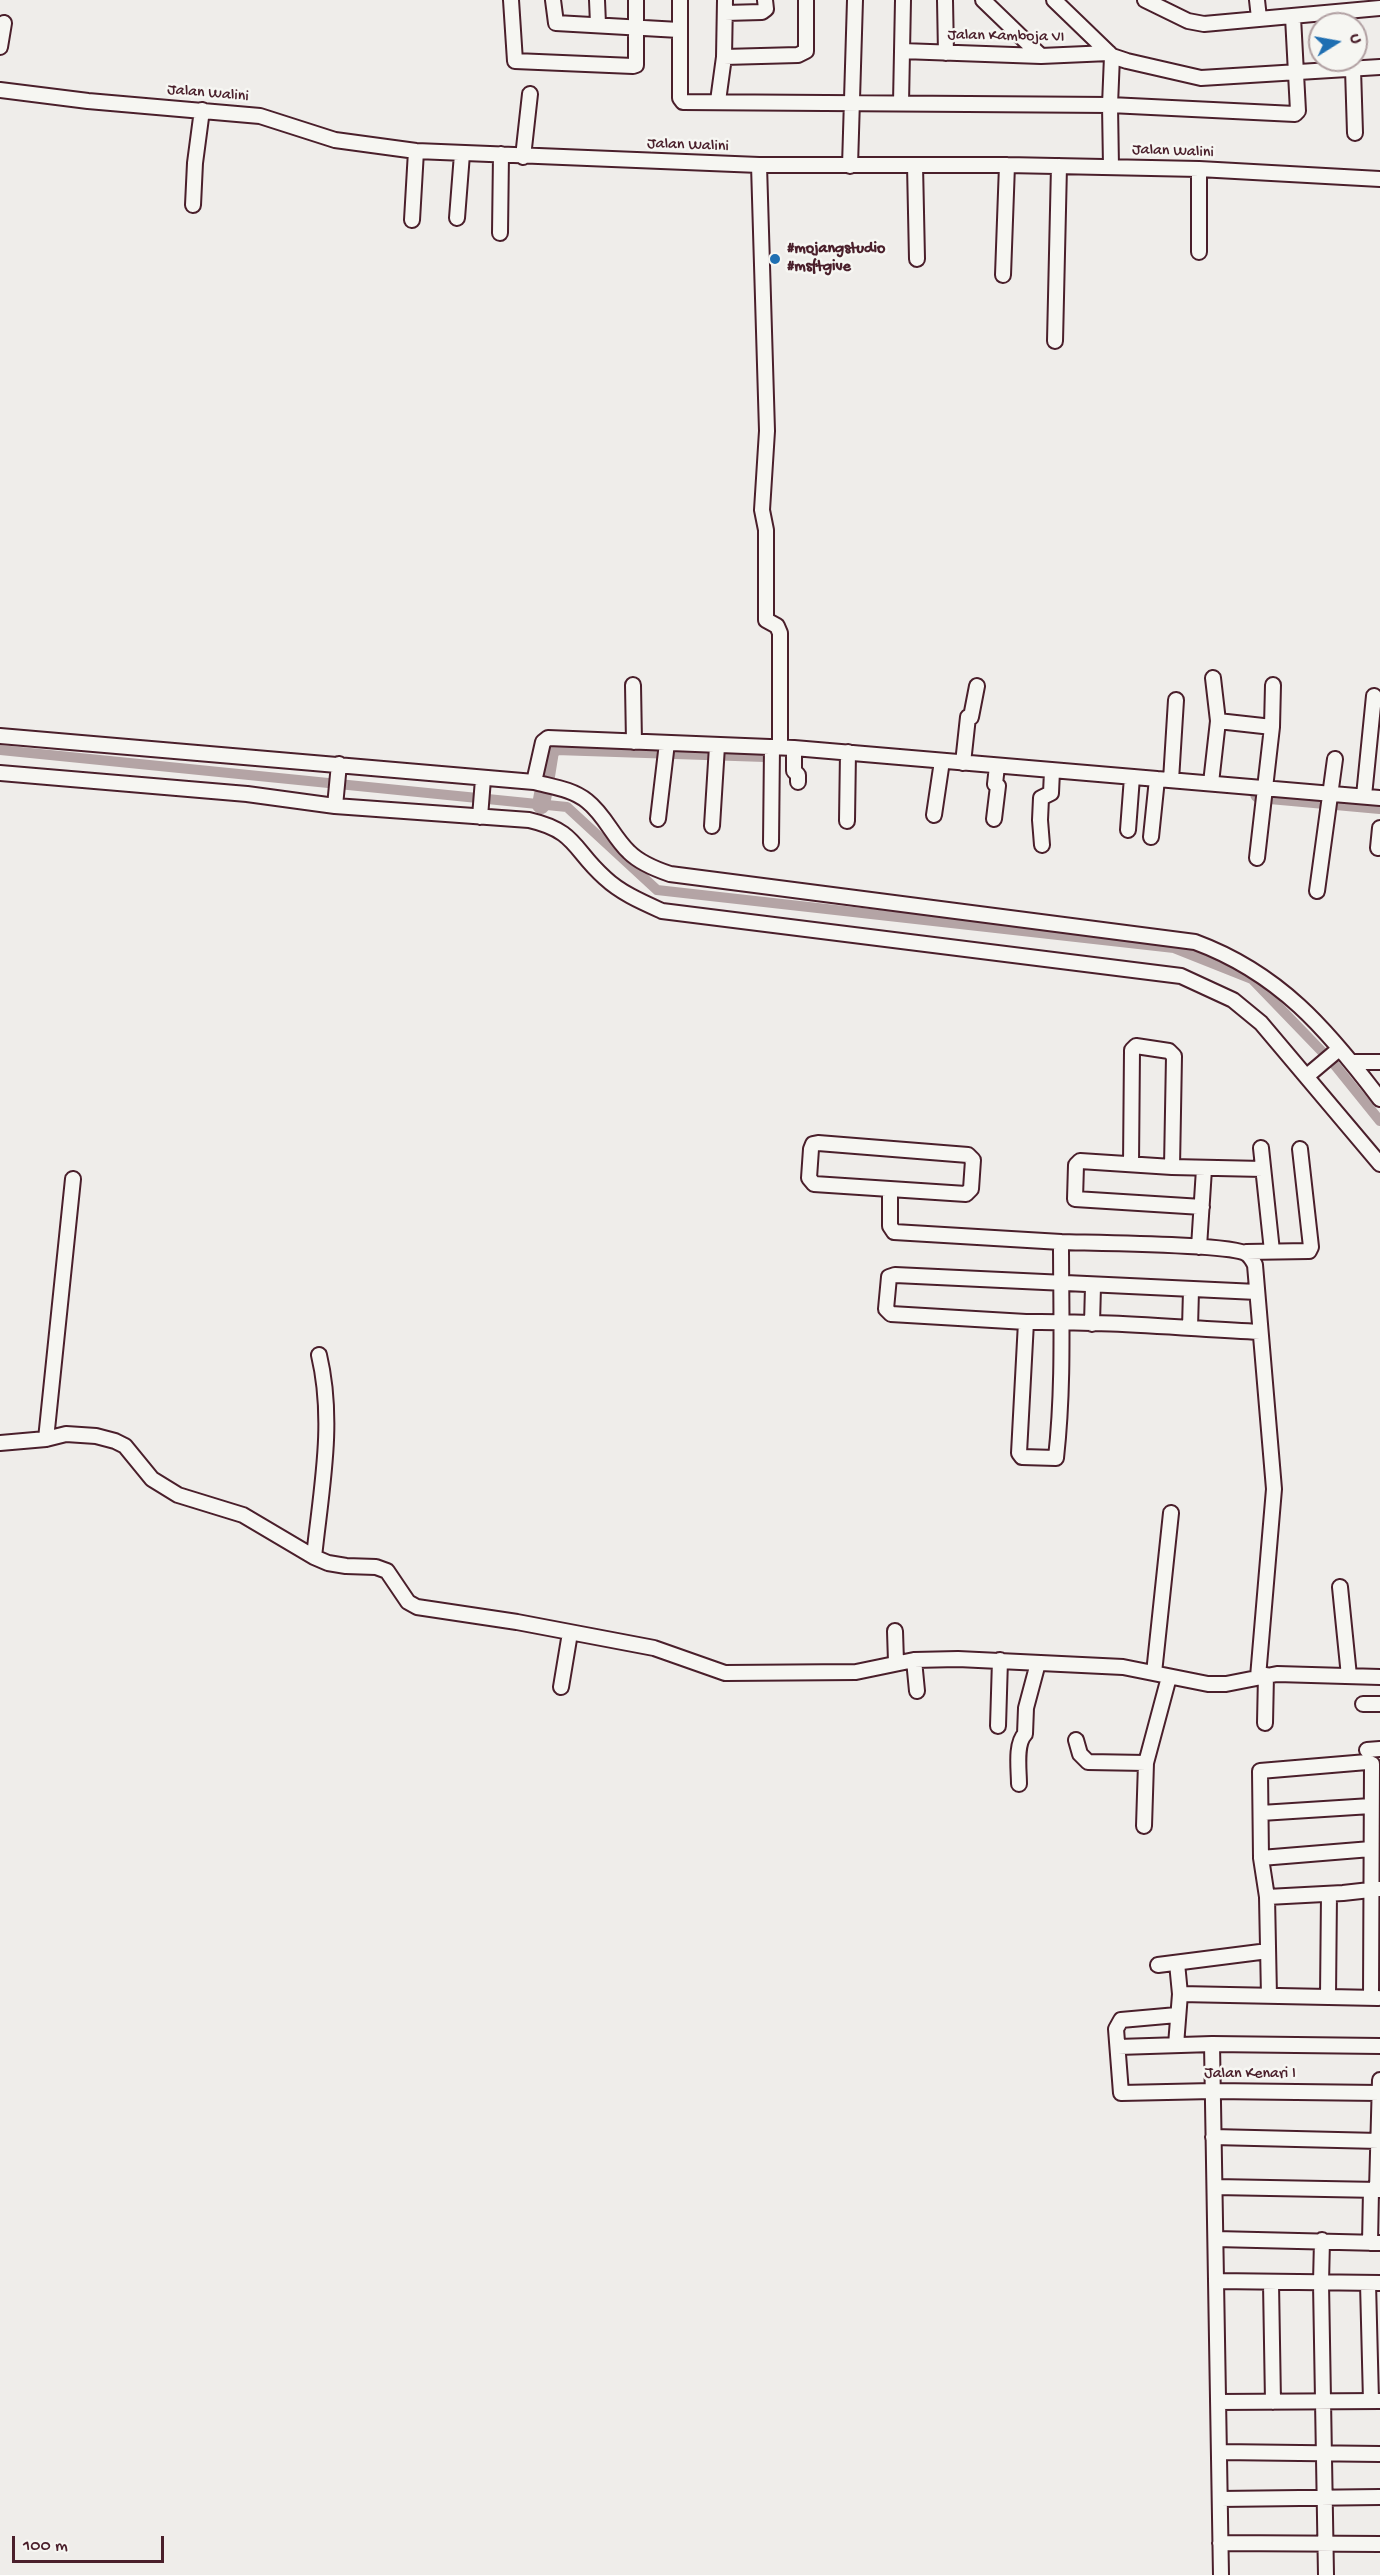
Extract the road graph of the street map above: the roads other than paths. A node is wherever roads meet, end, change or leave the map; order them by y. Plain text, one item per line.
1 (511, 0) edge
2 (553, 0) edge
3 (597, 0) edge
4 (636, 0) edge
5 (680, 0) edge
6 (765, 0) edge
7 (806, 0) edge
8 (855, 0) edge
9 (903, 0) edge
10 (945, 0) edge
11 (983, 0) edge
12 (1054, 0) edge
13 (1145, 0) edge
14 (1257, 0) edge
15 (725, 6) edge
16 (1380, 8) edge
17 (1293, 17) junction
18 (1258, 18) junction
19 (4, 23) dead end
20 (598, 24) junction
21 (635, 27) junction
22 (679, 30) junction
23 (0, 47) edge
24 (902, 51) junction
25 (946, 53) junction
26 (1111, 54) junction
27 (1041, 56) junction
28 (724, 57) junction
29 (1311, 72) edge
30 (1353, 72) edge
31 (1297, 73) junction
32 (1, 86) edge
33 (530, 94) dead end
34 (718, 101) junction
35 (853, 102) junction
36 (901, 103) junction
37 (1110, 105) junction
38 (202, 110) junction
39 (1355, 133) dead end
40 (416, 151) junction
41 (462, 154) junction
42 (501, 154) junction
43 (523, 157) junction
44 (759, 165) junction
45 (915, 165) junction
46 (1007, 165) junction
47 (850, 166) junction
48 (1059, 166) junction
49 (1111, 167) junction
50 (1199, 169) junction
51 (1380, 179) edge
52 (193, 205) dead end
53 (458, 218) dead end
54 (412, 220) dead end
55 (500, 233) dead end
56 (1199, 252) dead end
57 (917, 259) dead end
58 (1004, 275) dead end
59 (1055, 341) dead end
60 (1214, 678) dead end
61 (633, 685) dead end
62 (977, 686) dead end
63 (1273, 686) dead end
64 (1374, 696) dead end
65 (1176, 700) dead end
66 (1218, 721) junction
67 (1272, 727) junction
68 (0, 736) edge
69 (634, 742) junction
70 (666, 748) junction
71 (717, 750) junction
72 (783, 752) junction
73 (848, 756) junction
74 (1335, 759) dead end
75 (963, 763) junction
76 (942, 765) junction
77 (338, 766) junction
78 (996, 769) junction
79 (0, 773) edge
80 (1052, 774) junction
81 (1132, 781) junction
82 (534, 782) junction
83 (798, 782) dead end
84 (1160, 782) junction
85 (1211, 783) junction
86 (482, 784) junction
87 (1265, 792) junction
88 (1364, 796) junction
89 (1380, 798) edge
90 (1328, 799) junction
91 (335, 803) junction
92 (480, 812) junction
93 (934, 815) dead end
94 (658, 819) dead end
95 (994, 819) dead end
96 (847, 821) dead end
97 (712, 826) dead end
98 (1380, 828) edge
99 (1128, 830) dead end
100 (1151, 837) dead end
101 (771, 843) dead end
102 (1042, 845) dead end
103 (1378, 848) dead end
104 (1257, 858) dead end
105 (1317, 891) dead end
106 (1337, 1051) junction
107 (1353, 1062) junction
108 (1380, 1062) edge
109 (1311, 1073) junction
110 (1380, 1099) edge
111 (1261, 1148) dead end
112 (1300, 1149) dead end
113 (1131, 1164) junction
114 (1380, 1164) edge
115 (1172, 1167) junction
116 (1204, 1169) junction
117 (1263, 1169) junction
118 (73, 1179) dead end
119 (890, 1189) junction
120 (1202, 1207) junction
121 (1061, 1242) junction
122 (1199, 1247) junction
123 (1272, 1251) junction
124 (1246, 1252) junction
125 (1061, 1284) junction
126 (1093, 1286) junction
127 (1191, 1290) junction
128 (1257, 1292) junction
129 (1026, 1322) junction
130 (1061, 1322) junction
131 (1092, 1324) junction
132 (1190, 1328) junction
133 (1260, 1332) junction
134 (319, 1355) dead end
135 (46, 1439) junction
136 (0, 1443) edge
137 (1171, 1513) dead end
138 (314, 1557) junction
139 (1340, 1587) dead end
140 (895, 1631) dead end
141 (570, 1633) junction
142 (914, 1660) junction
143 (1000, 1660) junction
144 (896, 1662) junction
145 (1038, 1663) junction
146 (1154, 1673) junction
147 (1262, 1676) junction
148 (1349, 1676) junction
149 (1169, 1677) junction
150 (1380, 1677) edge
151 (561, 1686) dead end
152 (917, 1691) dead end
153 (1363, 1704) dead end
154 (1380, 1704) edge
155 (1265, 1723) dead end
156 (998, 1726) dead end
157 (1076, 1740) dead end
158 (1146, 1763) junction
159 (1019, 1784) dead end
160 (1371, 1806) junction
161 (1261, 1813) junction
162 (1144, 1826) dead end
163 (1371, 1849) junction
164 (1261, 1858) junction
165 (1376, 1889) edge
166 (1329, 1894) junction
167 (1267, 1897) junction
168 (1268, 1951) junction
169 (1177, 1963) junction
170 (1158, 1965) dead end
171 (1180, 1994) junction
172 (1269, 1996) junction
173 (1328, 1996) junction
174 (1376, 1997) edge
175 (1177, 2015) junction
176 (1212, 2044) junction
177 (1176, 2045) junction
178 (1118, 2046) junction
179 (1380, 2046) edge
180 (1380, 2080) edge
181 (1213, 2091) junction
182 (1380, 2093) edge
183 (1213, 2138) junction
184 (1379, 2141) edge
185 (1215, 2187) junction
186 (1376, 2190) edge
187 (1216, 2239) junction
188 (1322, 2240) junction
189 (1375, 2243) edge
190 (1216, 2281) junction
191 (1271, 2283) junction
192 (1321, 2283) junction
193 (1374, 2283) edge
194 (1323, 2401) junction
195 (1376, 2401) edge
196 (1218, 2402) junction
197 (1273, 2402) junction
198 (1220, 2452) junction
199 (1324, 2452) junction
200 (1380, 2454) edge
201 (1325, 2497) junction
202 (1380, 2497) edge
203 (1220, 2499) junction
204 (1220, 2543) junction
205 (1327, 2543) junction
206 (1380, 2544) edge
207 (1221, 2575) edge
208 (1326, 2575) edge

1 - 21 street
2 - 20 street
3 - 20 street
4 - 21 street
5 - 22 street
6 - 15 street
7 - 28 street
8 - 35 street
9 - 24 street
10 - 25 street
11 - 27 street
12 - 26 street
13 - 18 street
14 - 18 street
15 - 28 street
16 - 17 street
17 - 18 street
17 - 31 street
19 - 23 street
20 - 21 street
21 - 22 street
22 - 34 street
24 - 25 street, Jalan Kamboja VI
24 - 36 street
25 - 27 street, Jalan Kamboja VI
26 - 27 street, Jalan Kamboja VI
26 - 31 street
26 - 37 street
28 - 34 street
29 - 31 street
30 - 39 street
31 - 37 street
32 - 38 street, Jalan Walini
33 - 43 street
34 - 35 street
35 - 36 street
35 - 47 street
36 - 37 street
37 - 49 street
38 - 40 street, Jalan Walini
38 - 52 street
40 - 41 street, Jalan Walini
40 - 54 street
41 - 42 street, Jalan Walini
41 - 53 street
42 - 43 street, Jalan Walini
42 - 55 street
43 - 44 street, Jalan Walini
44 - 47 street, Jalan Walini
44 - 72 street
45 - 46 street, Jalan Walini
45 - 47 street, Jalan Walini
45 - 57 street
46 - 48 street, Jalan Walini
46 - 58 street
48 - 49 street, Jalan Walini
48 - 59 street
49 - 50 street, Jalan Walini
50 - 51 street, Jalan Walini
50 - 56 street
60 - 66 street
61 - 69 street
62 - 75 street
63 - 67 street
64 - 88 street
65 - 84 street
66 - 67 street
66 - 85 street
67 - 87 street
68 - 77 street
69 - 70 street
69 - 82 street
70 - 71 street
70 - 94 street
71 - 72 street
71 - 97 street
72 - 73 street
72 - 83 street
72 - 101 street
73 - 76 street
73 - 96 street
74 - 90 street
75 - 76 street
75 - 78 street
76 - 93 street
77 - 86 street
77 - 91 street
78 - 80 street
78 - 95 street
79 - 91 street
80 - 81 street
80 - 102 street
81 - 84 street
81 - 99 street
82 - 86 street
82 - 106 street
84 - 85 street
84 - 100 street
85 - 87 street
86 - 92 street
87 - 90 street
87 - 104 street
88 - 89 street
88 - 90 street
90 - 105 street
91 - 92 street
92 - 109 street
98 - 103 street
106 - 107 street
106 - 109 street
107 - 108 street
107 - 110 street
109 - 114 street
111 - 117 street
112 - 123 street
113 - 115 street
113 - 115 street
113 - 120 street
115 - 116 street
116 - 117 street
116 - 120 street
117 - 123 street
118 - 135 street
119 - 119 street
119 - 121 street
120 - 122 street
121 - 122 street
121 - 125 street
122 - 124 street
123 - 124 street
124 - 128 street
125 - 126 street
125 - 129 street
125 - 130 street
126 - 127 street
126 - 131 street
127 - 128 street
127 - 132 street
128 - 133 street
129 - 130 street
129 - 130 street
130 - 131 street
131 - 132 street
132 - 133 street
133 - 147 street
134 - 138 street
135 - 136 street
135 - 138 street
137 - 146 street
138 - 141 street
139 - 148 street
140 - 144 street
141 - 144 street
141 - 151 street
142 - 143 street
142 - 144 street
142 - 152 street
143 - 145 street
143 - 156 street
145 - 146 street
145 - 159 street
146 - 149 street
147 - 148 street
147 - 149 street
147 - 155 street
148 - 150 street
149 - 158 street
153 - 154 street
157 - 158 street
158 - 162 street
160 - 161 street
160 - 161 street
160 - 163 street
161 - 164 street
163 - 164 street
163 - 165 street
164 - 167 street
165 - 166 street
165 - 174 street
166 - 167 street
166 - 173 street
167 - 168 street
168 - 169 street
168 - 172 street
169 - 170 street
169 - 171 street
171 - 172 street
171 - 175 street
172 - 173 street
173 - 174 street
175 - 177 street
175 - 178 street
176 - 177 street
176 - 179 street
176 - 181 street
177 - 178 street
178 - 181 street, Jalan Kenari I
180 - 182 street
181 - 182 street, Jalan Kenari I
181 - 183 street
182 - 184 street
183 - 184 street
183 - 185 street
184 - 186 street
185 - 186 street
185 - 187 street
186 - 189 street
187 - 188 street
187 - 190 street
188 - 189 street
188 - 192 street
190 - 191 street
190 - 196 street
191 - 192 street
191 - 197 street
192 - 193 street
192 - 194 street
193 - 195 street
194 - 195 street
194 - 197 street
194 - 199 street
196 - 197 street
196 - 198 street
198 - 199 street
198 - 203 street
199 - 200 street
199 - 201 street
201 - 202 street
201 - 203 street
201 - 205 street
203 - 204 street
204 - 205 street
204 - 207 street
205 - 206 street
205 - 208 street

